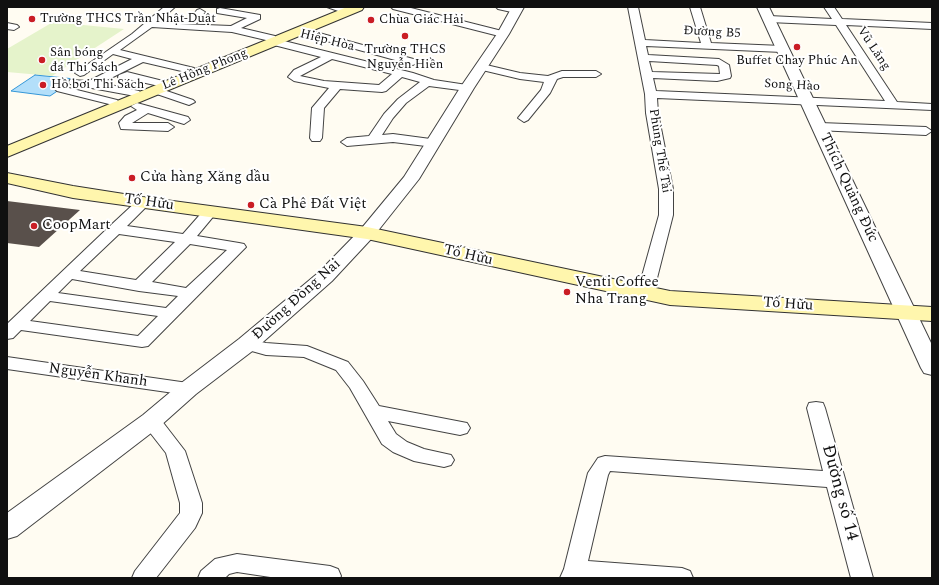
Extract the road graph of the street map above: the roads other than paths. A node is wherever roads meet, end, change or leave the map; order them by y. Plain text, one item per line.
1 (170, 7) edge
2 (396, 7) edge
3 (426, 7) edge
4 (501, 7) edge
5 (633, 7) edge
6 (695, 7) edge
7 (829, 7) edge
8 (345, 8) edge
9 (517, 9) edge
10 (219, 11) edge
11 (200, 12) dead end
12 (414, 12) junction
13 (766, 13) edge
14 (153, 21) junction
15 (839, 22) junction
16 (932, 26) edge
17 (232, 29) junction
18 (301, 31) junction
19 (503, 34) junction
20 (273, 40) junction
21 (640, 43) junction
22 (707, 46) junction
23 (782, 49) junction
24 (110, 51) junction
25 (330, 56) junction
26 (142, 58) junction
27 (643, 58) junction
28 (413, 62) dead end
29 (482, 67) junction
30 (100, 70) dead end
31 (190, 70) junction
32 (112, 72) junction
33 (400, 73) junction
34 (596, 74) dead end
35 (647, 75) junction
36 (122, 77) dead end
37 (550, 79) junction
38 (427, 82) junction
39 (92, 84) junction
40 (337, 85) junction
41 (157, 87) junction
42 (467, 88) junction
43 (61, 89) dead end
44 (651, 94) junction
45 (124, 99) junction
46 (806, 101) junction
47 (189, 102) dead end
48 (894, 106) junction
49 (908, 106) junction
50 (932, 108) edge
51 (147, 109) junction
52 (524, 118) dead end
53 (184, 120) dead end
54 (168, 127) dead end
55 (820, 127) junction
56 (929, 134) edge
57 (316, 138) dead end
58 (373, 140) junction
59 (347, 142) dead end
60 (434, 143) junction
61 (7, 145) edge
62 (7, 152) edge
63 (7, 178) edge
64 (143, 203) junction
65 (210, 212) junction
66 (115, 229) junction
67 (367, 234) junction
68 (186, 240) junction
69 (68, 274) junction
70 (139, 286) junction
71 (190, 293) junction
72 (645, 294) junction
73 (46, 296) junction
74 (170, 313) junction
75 (906, 313) junction
76 (932, 314) edge
77 (12, 329) edge
78 (247, 344) junction
79 (7, 363) edge
80 (932, 368) edge
81 (188, 389) junction
82 (816, 408) dead end
83 (372, 411) junction
84 (151, 422) junction
85 (460, 428) dead end
86 (444, 460) dead end
87 (836, 480) junction
88 (7, 528) edge
89 (573, 574) edge
90 (330, 576) dead end
91 (144, 578) edge
92 (209, 578) edge
93 (682, 578) edge
94 (862, 578) edge

1 - 14 street
2 - 12 street
3 - 12 street
4 - 9 street
5 - 21 street, Phùng Thế Tài
6 - 22 street
7 - 15 street, Vũ Lăng
8 - 18 main road, Lê Hồng Phong
8 - 20 main road, Lê Hồng Phong
9 - 19 street, Đường Đồng Nai
10 - 17 street
11 - 14 street
12 - 19 street
13 - 15 street
13 - 23 street, Thích Quảng Đức
14 - 17 street, Hiệp Hòa
14 - 24 street
15 - 16 street
15 - 48 street, Vũ Lăng
17 - 20 street, Hiệp Hòa
18 - 20 main road, Lê Hồng Phong
18 - 28 street
19 - 29 street, Đường Đồng Nai
20 - 25 street, Hiệp Hòa
20 - 31 main road, Lê Hồng Phong
20 - 41 main road, Lê Hồng Phong
21 - 22 street, Đường B5
21 - 27 street, Phùng Thế Tài
22 - 23 street, Đường B5
23 - 46 street, Thích Quảng Đức
24 - 26 street
24 - 39 street
25 - 33 street, Hiệp Hòa
25 - 40 street
26 - 31 street
26 - 32 street
27 - 35 street, Phùng Thế Tài
27 - 35 street
29 - 37 street
29 - 42 street, Đường Đồng Nai
30 - 32 street
31 - 41 main road, Lê Hồng Phong
32 - 39 street
33 - 38 street, Hiệp Hòa
33 - 40 street
34 - 37 street
35 - 44 street, Phùng Thế Tài
36 - 41 street
37 - 52 street
38 - 42 street, Hiệp Hòa
38 - 58 street
39 - 45 street
40 - 57 street
41 - 45 main road, Lê Hồng Phong
41 - 47 street
42 - 60 street, Đường Đồng Nai
43 - 45 street
44 - 46 street, Song Hào
44 - 72 street, Phùng Thế Tài
45 - 51 street
45 - 61 main road, Lê Hồng Phong
45 - 62 main road, Lê Hồng Phong
46 - 48 street, Song Hào
46 - 55 street, Thích Quảng Đức
48 - 49 street, Song Hào
49 - 50 street, Song Hào
49 - 56 street
51 - 53 street
51 - 54 street
55 - 56 street
55 - 75 street, Thích Quảng Đức
58 - 59 street
58 - 60 street
60 - 67 street, Đường Đồng Nai
63 - 64 main road, Tố Hữu
64 - 65 main road, Tố Hữu
64 - 66 street
65 - 67 main road, Tố Hữu
65 - 68 street
66 - 68 street
66 - 69 street
67 - 72 main road, Tố Hữu
67 - 78 street, Đường Đồng Nai
68 - 70 street
68 - 71 street
69 - 70 street
69 - 73 street
70 - 71 street
71 - 74 street
72 - 75 main road, Tố Hữu
73 - 74 street
73 - 77 street
74 - 77 street
75 - 76 main road, Tố Hữu
75 - 80 street, Thích Quảng Đức
78 - 81 street, Đường Đồng Nai
78 - 83 street
79 - 81 street, Nguyễn Khanh
81 - 84 street, Đường Đồng Nai
82 - 87 street, Đường số 14
83 - 85 street
83 - 86 street
84 - 88 street, Đường Đồng Nai
84 - 91 street
87 - 89 street
87 - 94 street, Đường số 14
89 - 93 street
90 - 92 street

